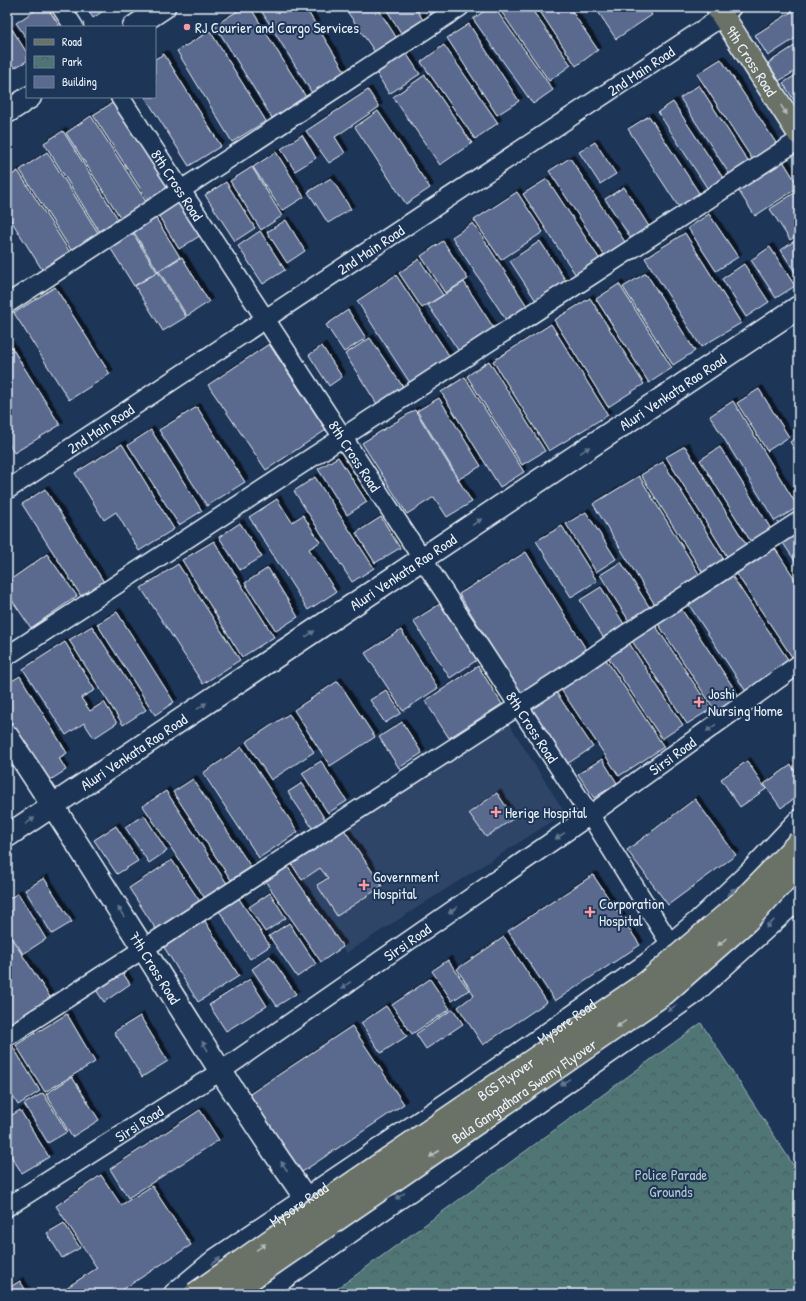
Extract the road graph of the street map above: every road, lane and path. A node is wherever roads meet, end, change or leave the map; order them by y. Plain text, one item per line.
1 (61, 7) edge
2 (164, 7) edge
3 (460, 7) edge
4 (724, 10) edge
5 (73, 26) edge
6 (136, 26) edge
7 (28, 98) edge
8 (121, 98) edge
9 (7, 112) edge
10 (799, 134) edge
11 (799, 140) edge
12 (180, 189) junction
13 (7, 304) edge
14 (799, 307) edge
15 (265, 318) junction
16 (343, 438) junction
17 (7, 490) edge
18 (799, 521) edge
19 (422, 559) junction
20 (7, 656) edge
21 (799, 664) edge
22 (518, 705) junction
23 (7, 736) edge
24 (54, 805) junction
25 (590, 815) junction
26 (799, 821) edge
27 (7, 836) edge
28 (799, 842) edge
29 (799, 865) edge
30 (799, 897) edge
31 (671, 945) junction
32 (143, 948) junction
33 (7, 1037) edge
34 (221, 1071) junction
35 (306, 1199) junction
36 (7, 1207) edge
37 (335, 1241) junction
38 (175, 1294) edge
39 (195, 1294) edge
40 (229, 1294) edge
41 (260, 1294) edge

1 - 5 street
2 - 6 main road
3 - 12 street
4 -> 10 main road, 9th Cross Road
4 - 15 street, 2nd Main Road
7 - 9 main road
8 - 12 street, 8th Cross Road
11 - 16 street
12 - 13 street
12 - 15 street, 8th Cross Road
19 -> 14 main road, Aluri Venkata Rao Road
15 - 16 street, 8th Cross Road
15 - 17 street, 2nd Main Road
16 - 19 street, 8th Cross Road
16 - 20 street
18 - 22 street
19 - 22 street, 8th Cross Road
24 -> 19 main road, Aluri Venkata Rao Road
21 -> 25 street, Sirsi Road
22 - 25 street, 8th Cross Road
22 - 32 street
23 - 24 main road, 7th Cross Road
27 -> 24 main road, Aluri Venkata Rao Road
32 -> 24 main road, 7th Cross Road
25 - 31 street, 8th Cross Road
25 -> 34 street, Sirsi Road
31 -> 26 main road, Mysore Road
39 -> 28 main road, BGS Flyover, bridge
29 -> 40 main road, Bala Gangadhara Swamy Flyover, bridge
30 -> 37 main road
31 - 35 main road, Mysore Road
32 - 33 street
34 -> 32 main road, 7th Cross Road
35 -> 34 main road, 7th Cross Road
34 - 36 street, Sirsi Road
35 - 37 main road, 7th Cross Road
38 -> 35 main road, Mysore Road
37 - 41 main road

